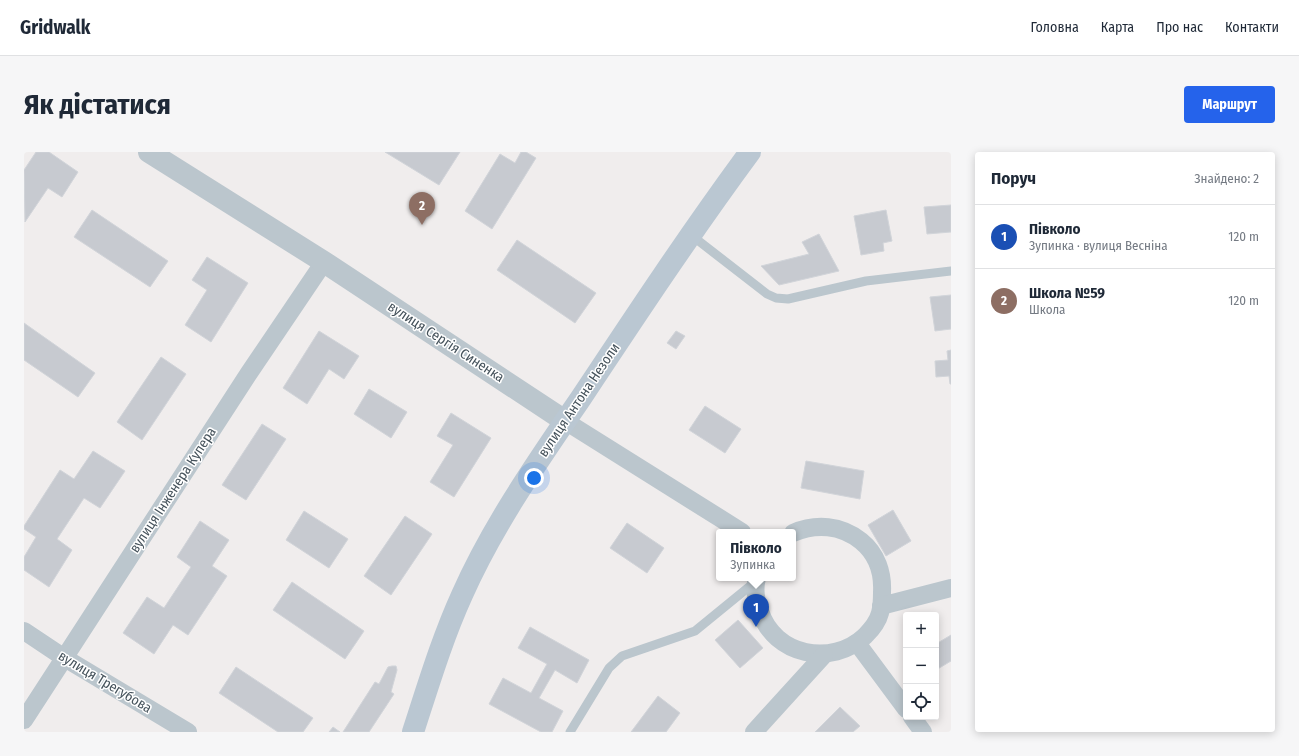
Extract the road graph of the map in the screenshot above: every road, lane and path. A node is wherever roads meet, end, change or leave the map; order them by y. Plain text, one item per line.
1 (149, 152) edge
2 (750, 152) edge
3 (690, 234) junction
4 (324, 262) junction
5 (951, 271) edge
6 (566, 421) junction
7 (737, 529) edge
8 (796, 531) edge
9 (756, 581) edge
10 (757, 581) edge
11 (951, 588) edge
12 (882, 606) junction
13 (24, 631) edge
14 (857, 643) junction
15 (824, 655) junction
16 (63, 657) junction
17 (903, 705) edge
18 (24, 720) edge
19 (914, 720) edge
20 (188, 732) edge
21 (414, 732) edge
22 (570, 732) edge
23 (754, 732) edge
24 (923, 732) edge

1 - 4 street, вулиця Сергія Синенка
2 - 3 main road, вулиця Антона Незоли
3 - 5 lane
3 - 6 main road, вулиця Антона Незоли
4 - 6 street, вулиця Сергія Синенка
4 - 16 street, вулиця Інженера Купера
6 - 7 street, вулиця Сергія Синенка
6 - 21 main road, вулиця Антона Незоли
8 - 12 street
9 - 22 lane
10 - 15 street
11 - 12 street
12 - 14 street
13 - 16 street, вулиця Трегубова
14 - 15 street
14 - 17 street
15 - 23 street
16 - 18 street, вулиця Інженера Купера
16 - 20 street, вулиця Трегубова
19 - 24 street

